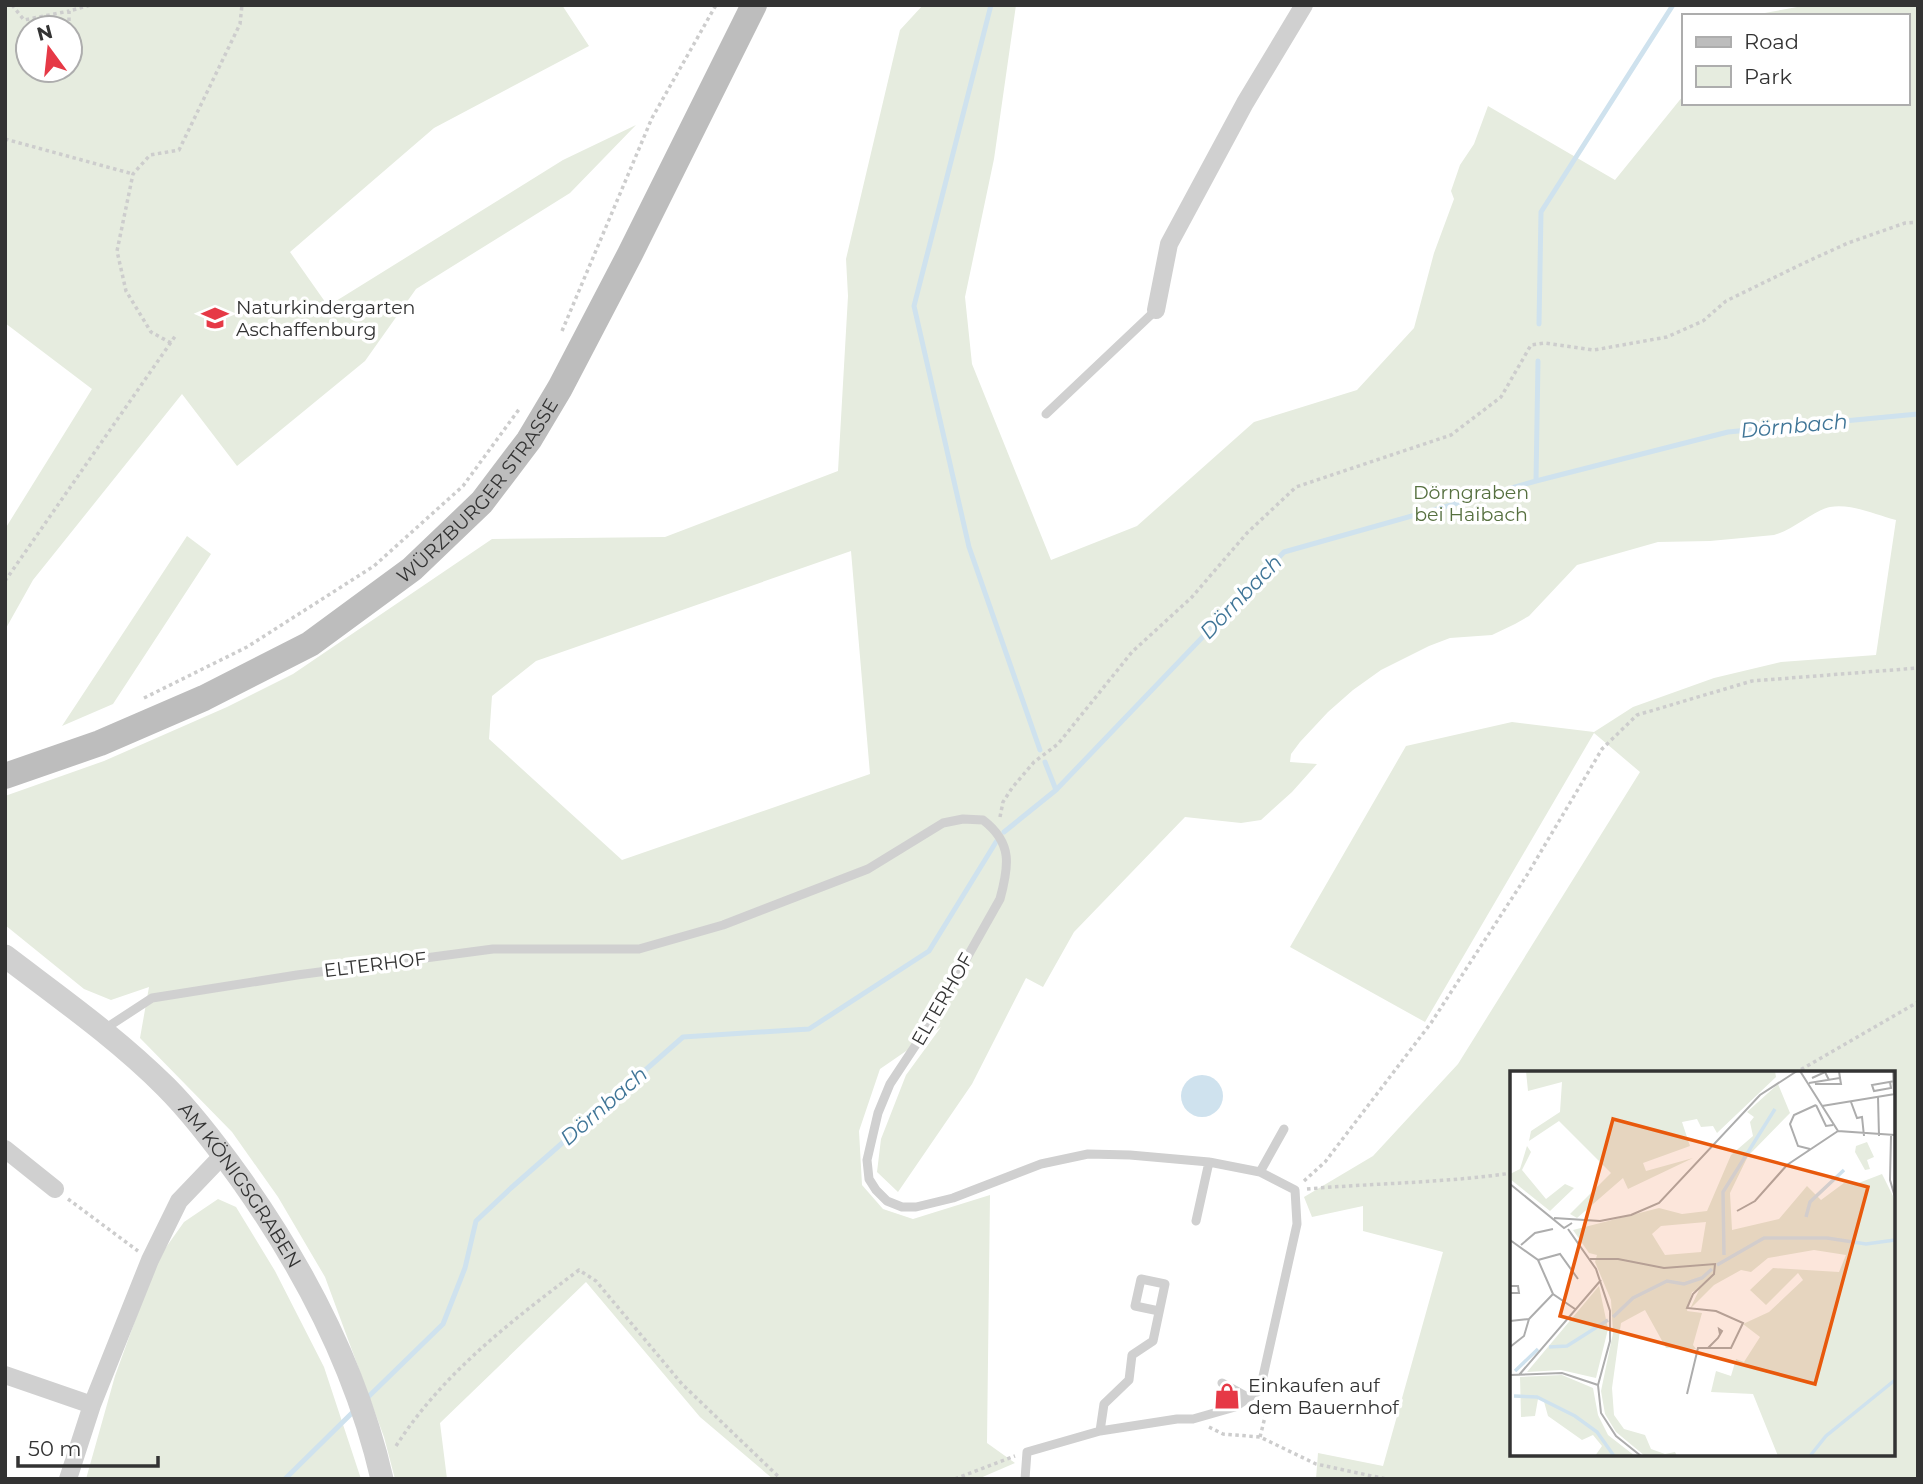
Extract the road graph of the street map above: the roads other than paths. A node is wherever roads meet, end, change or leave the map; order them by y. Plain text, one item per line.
1 (754, 5) edge
2 (1304, 5) edge
3 (1156, 310) joint
4 (1045, 414) dead end
5 (5, 776) edge
6 (5, 956) edge
7 (102, 1030) junction
8 (1284, 1129) dead end
9 (5, 1149) edge
10 (223, 1155) junction
11 (1209, 1162) junction
12 (1260, 1172) junction
13 (55, 1189) road end
14 (1196, 1221) dead end
15 (1159, 1311) dead end
16 (5, 1375) edge
17 (1222, 1383) dead end
18 (1249, 1398) junction
19 (92, 1405) junction
20 (1100, 1431) junction
21 (381, 1475) edge
22 (68, 1479) edge
23 (1025, 1479) edge

1 - 5 main road, WÜRZBURGER STRASSE
2 - 3 street
3 - 4 lane
6 - 7 street, AM KÖNIGSGRABEN
7 - 10 street, AM KÖNIGSGRABEN
7 - 11 lane, ELTERHOF
8 - 12 lane
9 - 13 street
10 - 19 street
10 - 21 street, AM KÖNIGSGRABEN
11 - 12 lane, ELTERHOF
11 - 14 lane
12 - 18 lane, ELTERHOF
15 - 20 lane
16 - 19 street
17 - 18 lane
18 - 20 lane
19 - 22 street
20 - 23 lane

